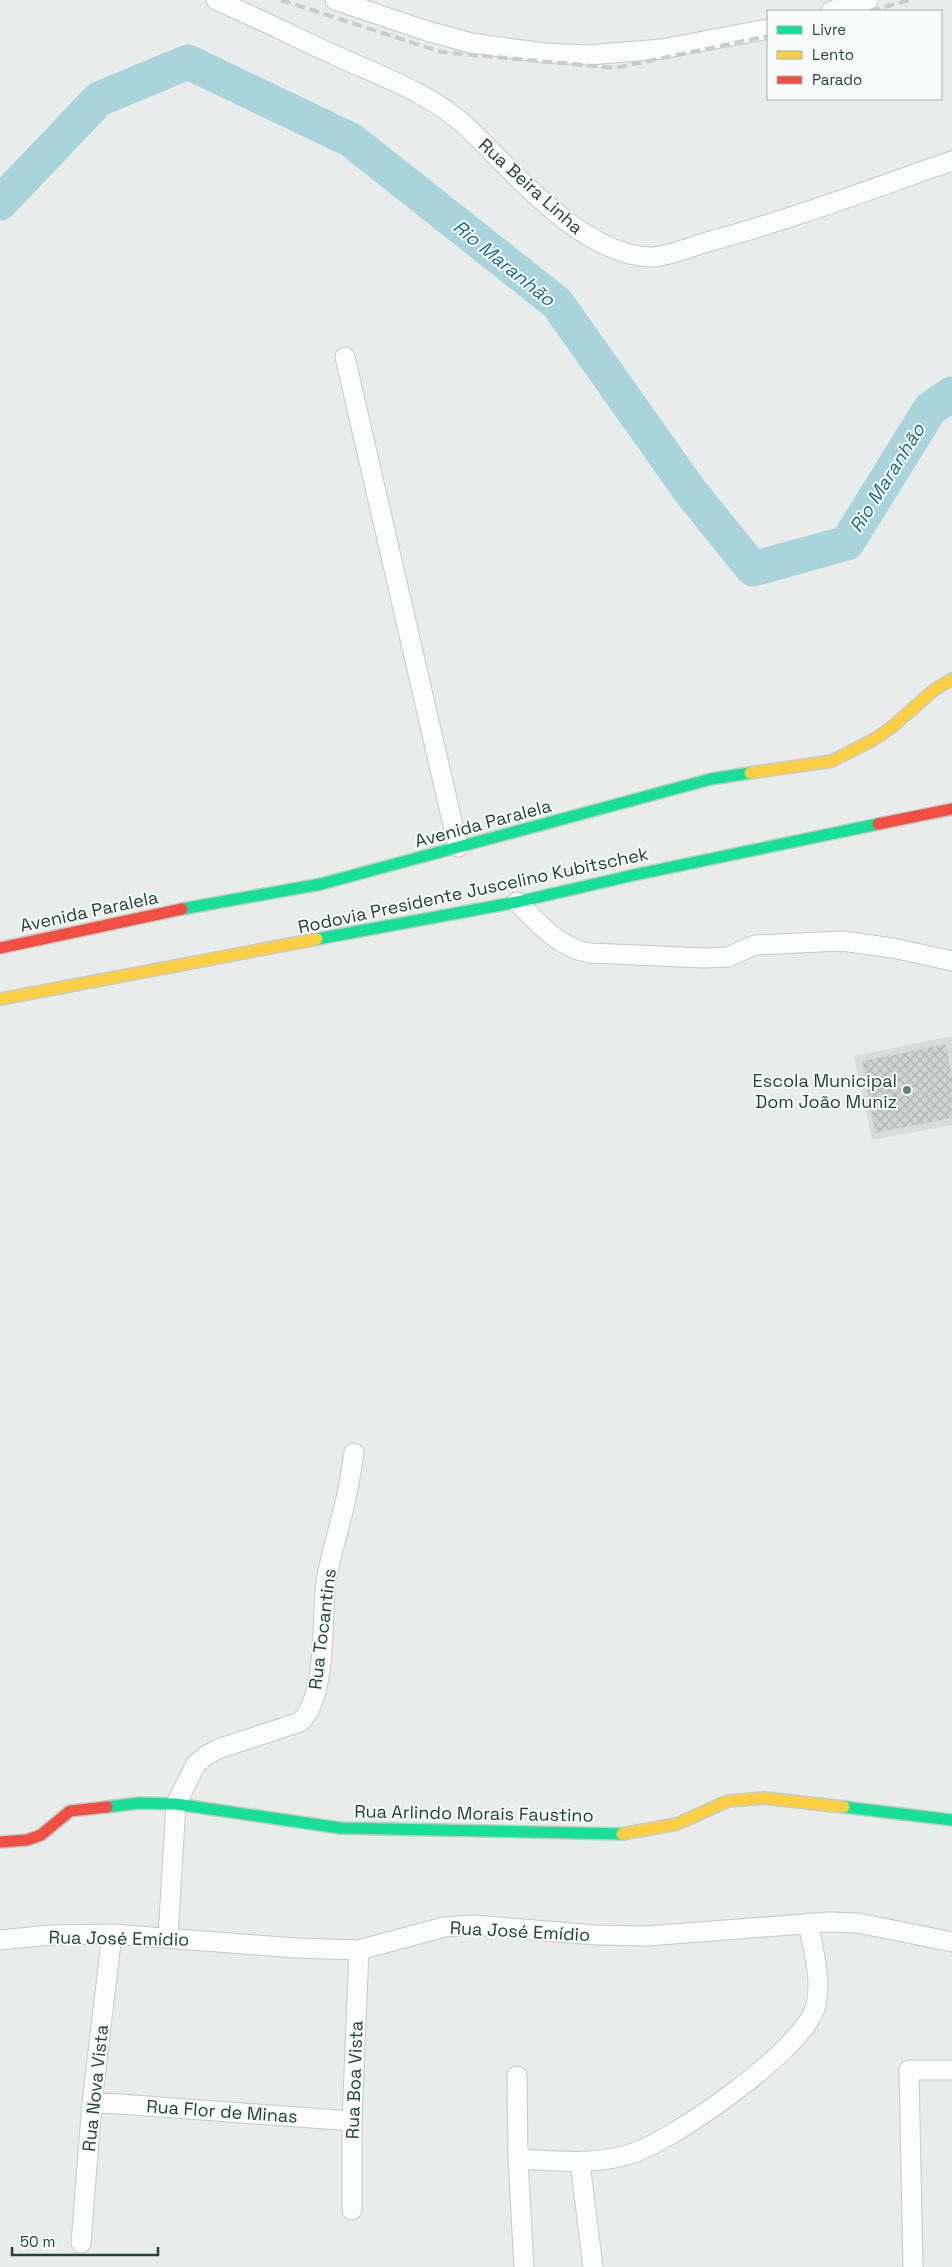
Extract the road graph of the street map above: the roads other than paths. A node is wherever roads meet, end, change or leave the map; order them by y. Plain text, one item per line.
1 (216, 0) edge
2 (335, 0) edge
3 (868, 0) edge
4 (834, 10) edge
5 (767, 29) edge
6 (952, 161) edge
7 (345, 356) dead end
8 (952, 679) edge
9 (952, 809) edge
10 (458, 847) junction
11 (518, 902) junction
12 (0, 948) edge
13 (952, 961) edge
14 (0, 999) edge
15 (354, 1453) dead end
16 (176, 1804) junction
17 (952, 1820) edge
18 (0, 1842) edge
19 (808, 1923) junction
20 (112, 1934) junction
21 (168, 1937) junction
22 (0, 1940) edge
23 (952, 1942) edge
24 (359, 1950) junction
25 (952, 2070) edge
26 (517, 2076) dead end
27 (92, 2102) junction
28 (352, 2121) junction
29 (518, 2159) junction
30 (580, 2163) junction
31 (352, 2210) dead end
32 (81, 2242) dead end
33 (524, 2267) edge
34 (593, 2267) edge
35 (913, 2267) edge

1 - 6 street, Rua Beira Linha
2 - 5 street
3 - 4 street
7 - 10 street
8 - 10 main road, Avenida Paralela
9 - 11 main road, Rodovia Presidente Juscelino Kubitschek
10 - 12 main road, Avenida Paralela
11 - 13 street
11 - 14 main road, Rodovia Presidente Juscelino Kubitschek
15 - 16 street, Rua Tocantins
16 - 17 main road, Rua Arlindo Morais Faustino
16 - 18 main road, Rua Arlindo Morais Faustino
16 - 21 street, Rua Tocantins
19 - 23 street, Rua José Emídio
19 - 24 street, Rua José Emídio
19 - 30 street
20 - 21 street, Rua José Emídio
20 - 22 street, Rua José Emídio
20 - 27 street, Rua Nova Vista
21 - 24 street, Rua José Emídio
24 - 28 street, Rua Boa Vista
25 - 35 street
26 - 29 street
27 - 28 street, Rua Flor de Minas
27 - 32 street, Rua Nova Vista
28 - 31 street, Rua Boa Vista
29 - 30 street
29 - 33 street
30 - 34 street

